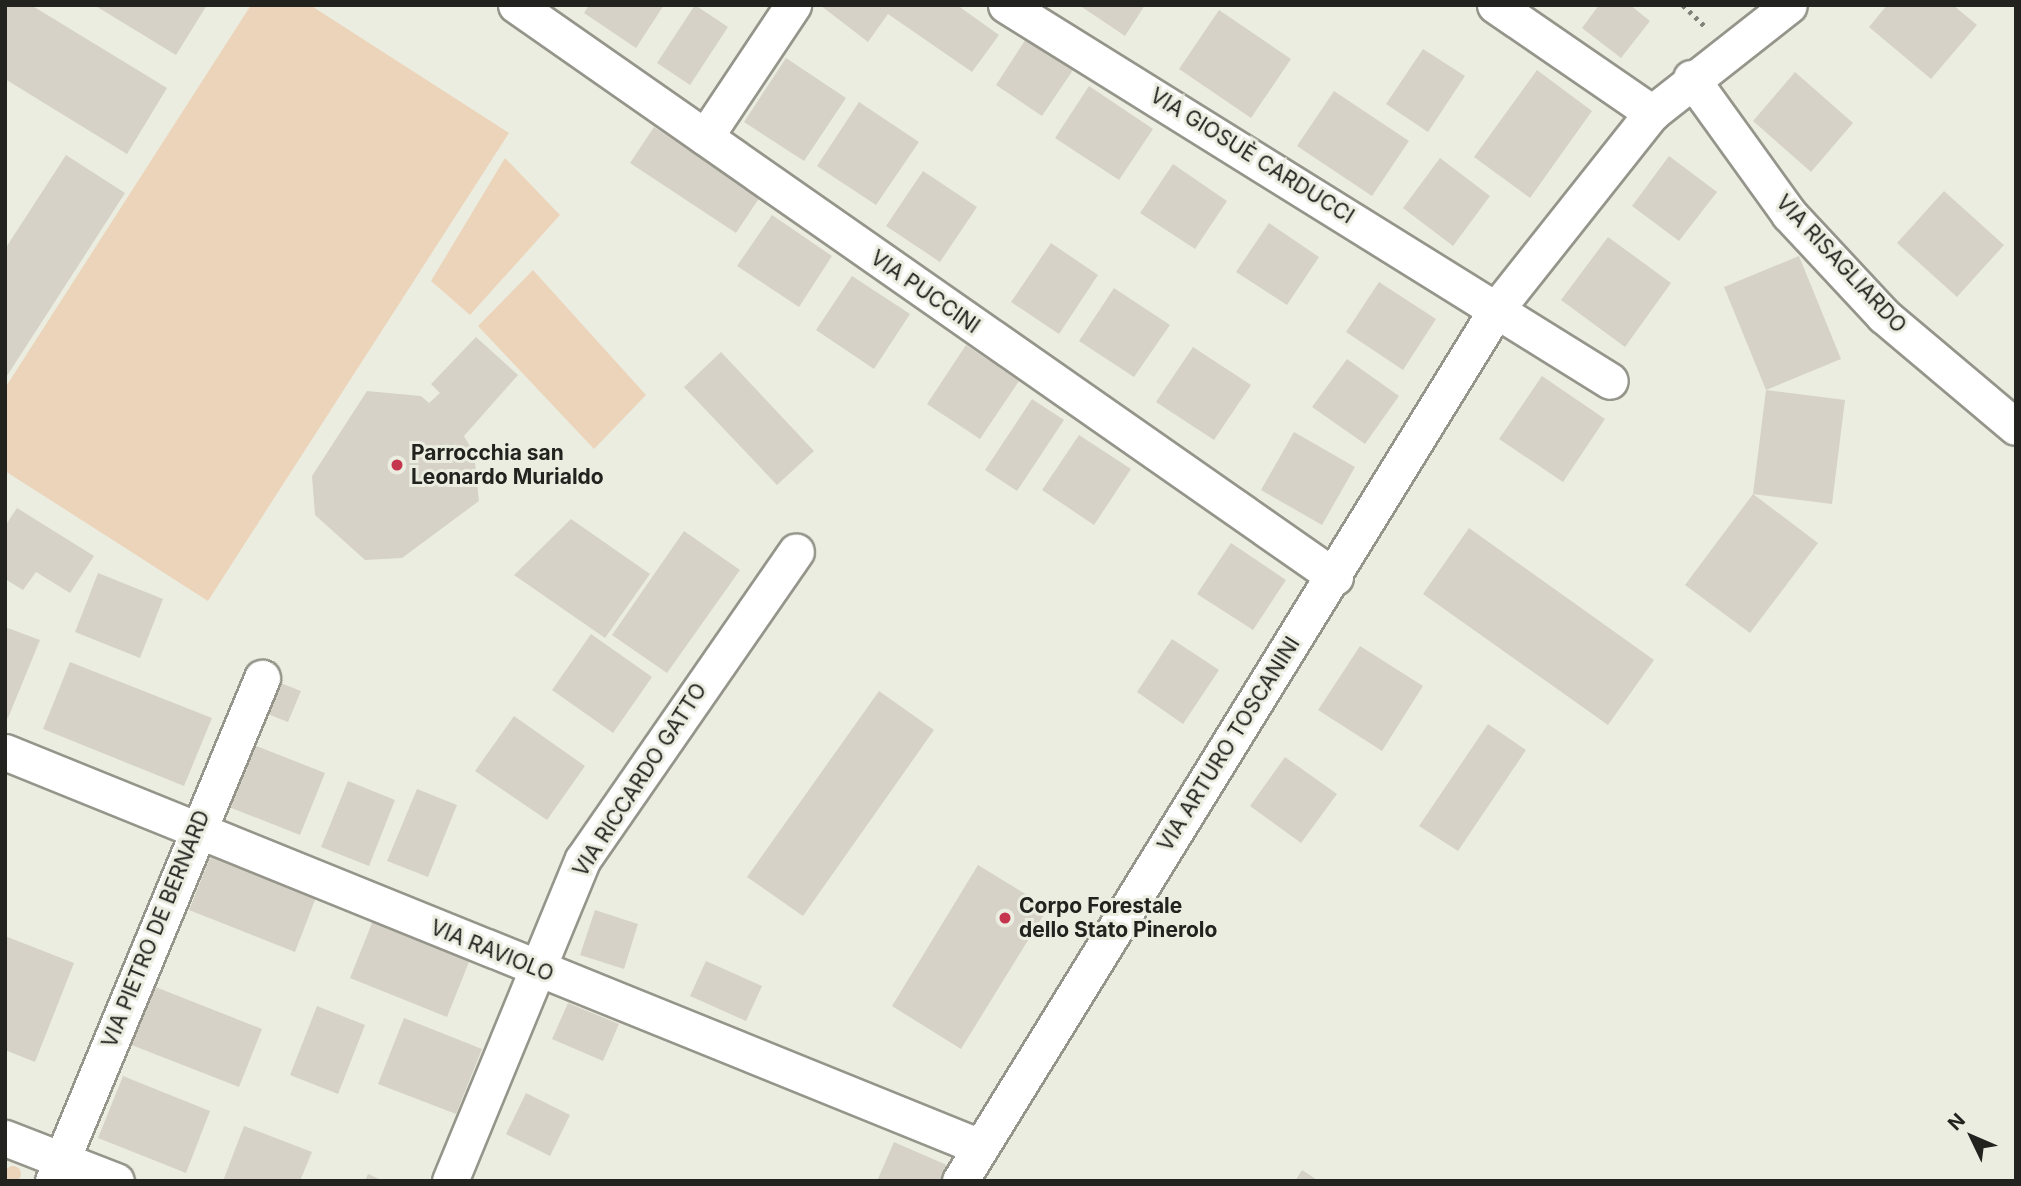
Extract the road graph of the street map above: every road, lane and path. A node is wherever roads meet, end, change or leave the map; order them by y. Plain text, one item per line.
1 (516, 5) edge
2 (793, 5) edge
3 (1006, 5) edge
4 (1495, 5) edge
5 (1789, 5) edge
6 (1691, 78) junction
7 (1652, 113) junction
8 (705, 137) junction
9 (1498, 307) junction
10 (1610, 381) dead end
11 (2016, 427) edge
12 (796, 551) dead end
13 (1335, 577) junction
14 (262, 678) dead end
15 (5, 752) edge
16 (196, 831) junction
17 (536, 969) junction
18 (5, 1138) edge
19 (980, 1147) junction
20 (57, 1170) edge
21 (116, 1181) edge
22 (450, 1181) edge
23 (960, 1181) edge

1 - 8 street, VIA PUCCINI
2 - 8 street
3 - 9 street, VIA GIOSUÈ CARDUCCI
4 - 7 street
5 - 6 street, VIA ARTURO TOSCANINI
6 - 7 street, VIA ARTURO TOSCANINI
6 - 11 street, VIA RISAGLIARDO
7 - 9 street, VIA ARTURO TOSCANINI
8 - 13 street, VIA PUCCINI
9 - 10 street
9 - 13 street, VIA ARTURO TOSCANINI
12 - 17 street, VIA RICCARDO GATTO
13 - 19 street, VIA ARTURO TOSCANINI
14 - 16 street, VIA PIETRO DE BERNARD
15 - 16 street, VIA RAVIOLO
16 - 17 street, VIA RAVIOLO
16 - 20 street, VIA PIETRO DE BERNARD
17 - 19 street, VIA RAVIOLO
17 - 22 street, VIA RICCARDO GATTO
18 - 20 street
19 - 23 street, VIA ARTURO TOSCANINI
20 - 21 street

